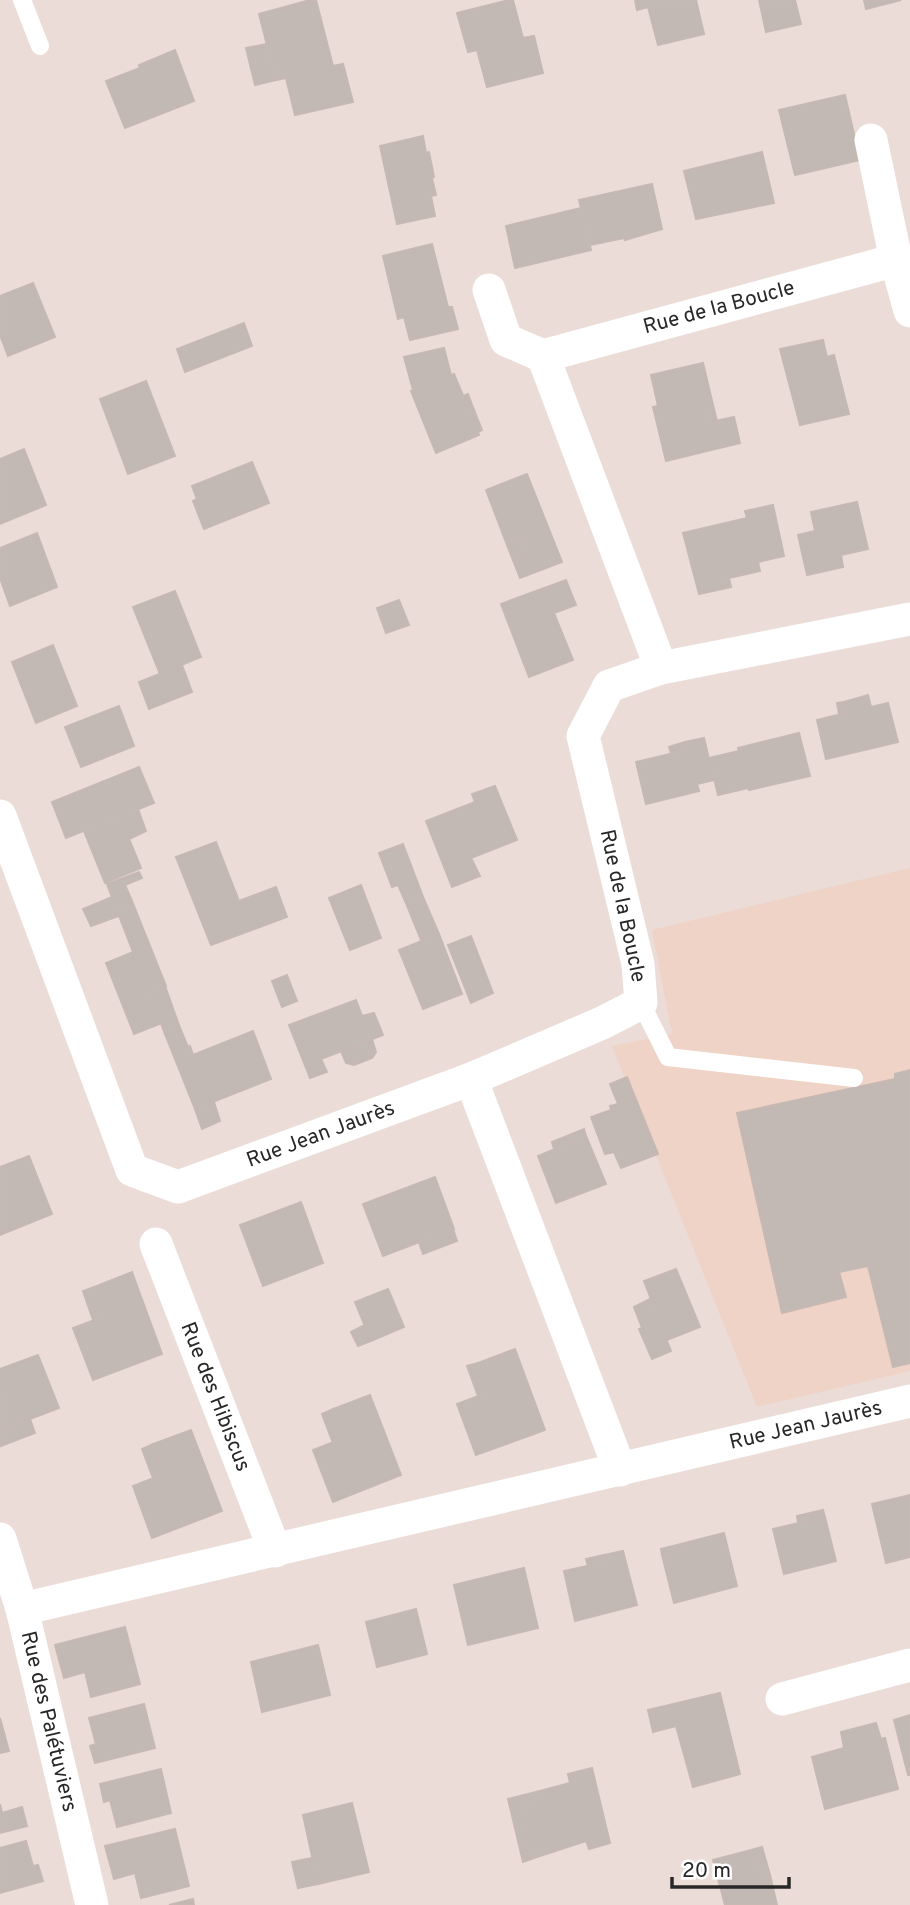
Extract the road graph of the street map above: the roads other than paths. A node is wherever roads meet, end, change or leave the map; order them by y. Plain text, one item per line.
1 (22, 0) edge
2 (40, 47) dead end
3 (871, 140) dead end
4 (896, 260) junction
5 (489, 290) dead end
6 (910, 311) edge
7 (543, 356) junction
8 (910, 619) edge
9 (661, 668) junction
10 (0, 816) edge
11 (641, 1003) junction
12 (854, 1078) dead end
13 (471, 1079) junction
14 (156, 1244) dead end
15 (910, 1401) edge
16 (620, 1470) junction
17 (0, 1539) edge
18 (275, 1551) junction
19 (22, 1609) junction
20 (910, 1665) edge
21 (782, 1699) dead end
22 (92, 1905) edge

1 - 2 lane
3 - 4 street
4 - 6 street
4 - 7 street, Rue de la Boucle
5 - 7 street
7 - 9 street
8 - 9 street, Rue de la Boucle
9 - 11 street, Rue de la Boucle
10 - 13 street, Rue Jean Jaurès
11 - 12 lane
11 - 13 street, Rue de la Boucle
13 - 16 street
14 - 18 street, Rue des Hibiscus
15 - 16 street, Rue Jean Jaurès
16 - 18 street, Rue Jean Jaurès
17 - 19 street, Rue des Palétuviers
18 - 19 street, Rue Jean Jaurès
19 - 22 street, Rue des Palétuviers
20 - 21 street

